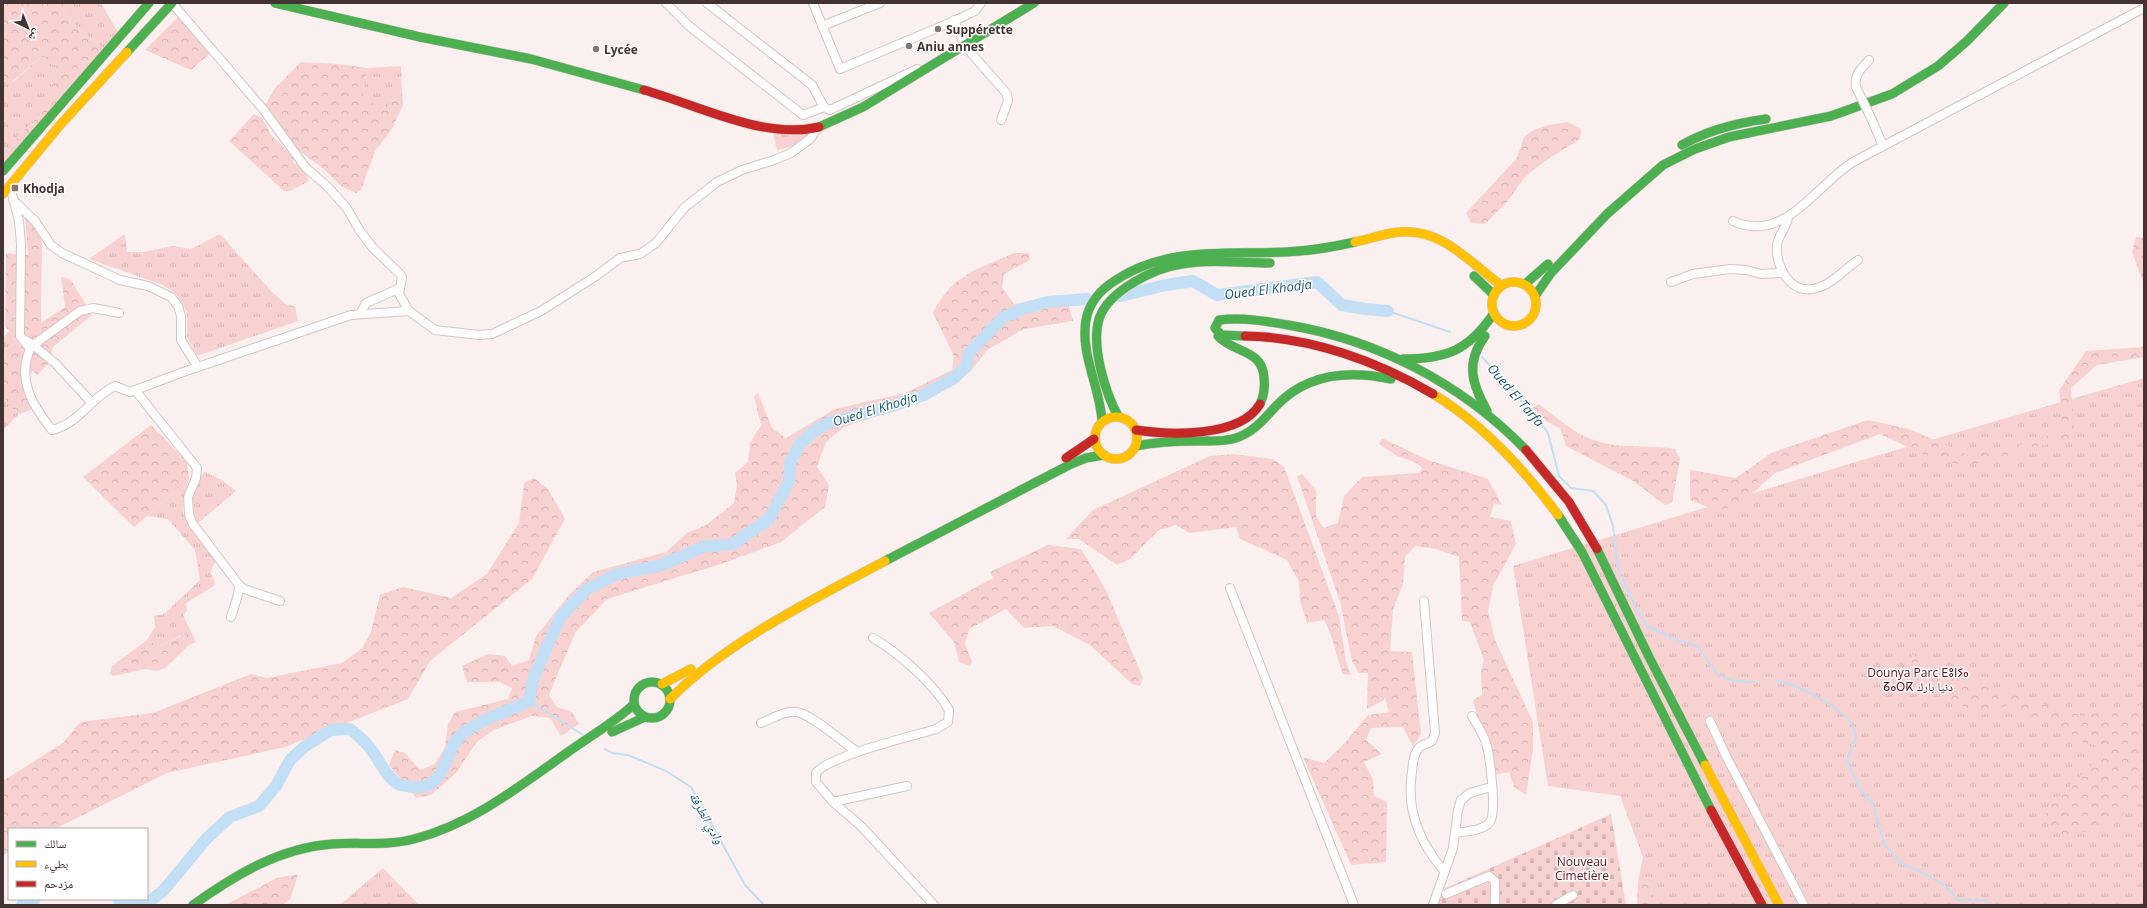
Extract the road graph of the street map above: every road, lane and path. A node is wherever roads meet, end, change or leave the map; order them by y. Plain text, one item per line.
1 (149, 3) edge
2 (172, 3) edge
3 (275, 3) edge
4 (666, 3) edge
5 (706, 3) edge
6 (813, 3) edge
7 (880, 3) edge
8 (981, 3) edge
9 (1034, 3) edge
10 (1991, 3) edge
11 (2004, 3) edge
12 (2144, 8) edge
13 (954, 20) junction
14 (822, 26) junction
15 (1957, 36) dead end
16 (965, 46) junction
17 (1869, 60) dead end
18 (1928, 61) dead end
19 (824, 107) junction
20 (1001, 120) dead end
21 (818, 128) junction
22 (1883, 146) junction
23 (3, 171) edge
24 (1633, 178) dead end
25 (10, 186) junction
26 (1618, 191) dead end
27 (3, 194) edge
28 (12, 199) junction
29 (1788, 217) junction
30 (1733, 221) dead end
31 (1858, 260) dead end
32 (1782, 272) junction
33 (1671, 282) dead end
34 (1525, 284) junction
35 (1501, 285) junction
36 (400, 288) junction
37 (1494, 294) junction
38 (1535, 296) junction
39 (409, 311) junction
40 (1494, 312) junction
41 (119, 313) dead end
42 (360, 314) junction
43 (1498, 327) junction
44 (1218, 333) junction
45 (20, 336) junction
46 (33, 345) junction
47 (1400, 359) junction
48 (198, 367) junction
49 (1420, 386) junction
50 (135, 390) junction
51 (92, 403) junction
52 (1490, 415) junction
53 (1118, 416) junction
54 (1102, 421) junction
55 (1136, 430) junction
56 (1094, 439) junction
57 (1136, 446) junction
58 (1104, 455) junction
59 (239, 585) junction
60 (1230, 588) dead end
61 (280, 601) dead end
62 (1424, 601) dead end
63 (231, 617) dead end
64 (873, 638) dead end
65 (662, 684) junction
66 (670, 698) junction
67 (634, 704) junction
68 (1472, 716) dead end
69 (645, 717) junction
70 (1710, 721) dead end
71 (761, 723) dead end
72 (857, 752) junction
73 (907, 786) dead end
74 (1491, 787) junction
75 (833, 802) junction
76 (1456, 833) junction
77 (362, 853) dead end
78 (327, 855) dead end
79 (1444, 871) junction
80 (1446, 894) dead end
81 (1573, 895) dead end
82 (193, 905) edge
83 (208, 905) edge
84 (934, 905) edge
85 (1354, 905) edge
86 (1433, 905) edge
87 (1495, 905) edge
88 (1556, 905) edge
89 (1762, 905) edge
90 (1779, 905) edge
91 (1804, 905) edge

1 - 23 main road
2 - 25 main road
2 - 36 street
3 - 21 main road
4 - 19 street
5 - 19 street
6 - 14 street
7 - 14 street
8 - 13 street
9 - 16 main road
10 - 15 main road
11 - 38 main road
12 - 22 street
13 - 14 street
13 - 16 street
16 - 19 street
16 - 20 street
16 - 21 main road
17 - 22 street, bridge
18 - 24 main road
21 - 39 street
22 - 29 street
25 - 27 main road
25 - 28 street
26 - 34 main road
28 - 45 street
28 - 48 street
29 - 30 street
29 - 32 street
31 - 32 street
32 - 33 street
34 - 35 main road
34 - 38 main road
35 - 37 main road
35 - 54 main road
36 - 39 street
36 - 42 street
37 - 40 main road
37 - 53 main road
38 - 43 main road
39 - 42 street
40 - 43 main road
40 - 47 main road
41 - 46 street
42 - 48 street
43 - 52 main road
44 - 47 main road
44 - 49 main road
44 - 55 main road
45 - 46 street
45 - 51 street
46 - 51 street
47 - 52 main road
48 - 50 street
49 - 57 main road
49 - 89 main road
50 - 51 street
50 - 59 street
52 - 90 main road
53 - 54 main road
53 - 55 main road
54 - 56 main road
55 - 57 main road
56 - 58 main road
56 - 65 main road
57 - 58 main road
58 - 66 main road
59 - 61 street
59 - 63 street
60 - 85 street
62 - 79 street
64 - 72 street
65 - 66 main road
65 - 67 main road
66 - 69 main road
67 - 69 main road
67 - 82 main road
68 - 74 street
69 - 77 main road
70 - 91 street
71 - 72 street
72 - 75 street
73 - 75 street
74 - 76 street
74 - 76 street
75 - 84 street
76 - 79 street
78 - 83 main road
79 - 86 street
80 - 87 street
81 - 88 street

